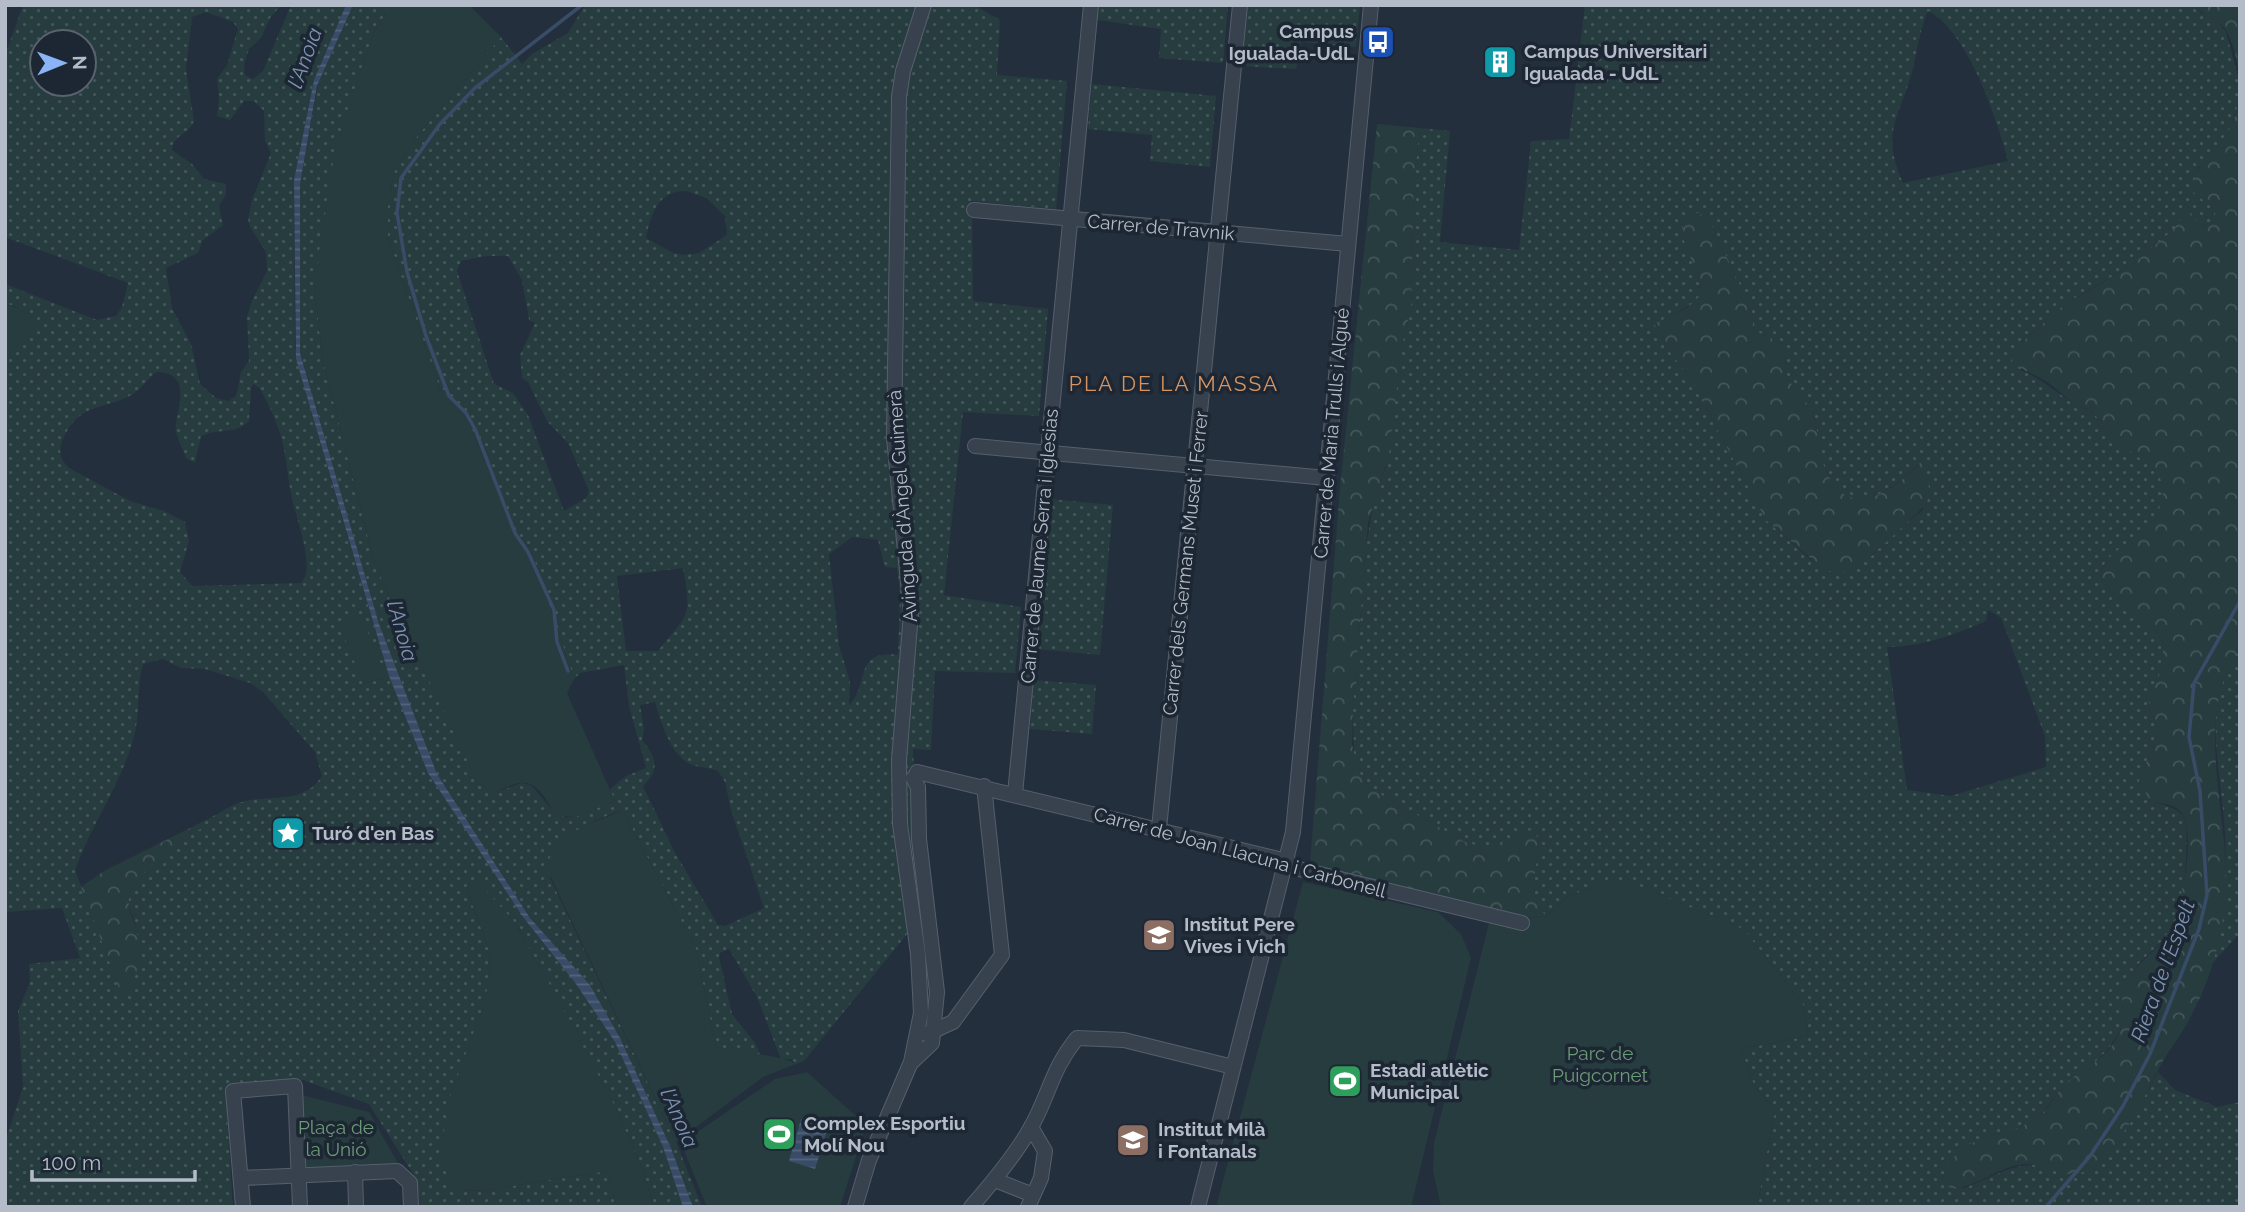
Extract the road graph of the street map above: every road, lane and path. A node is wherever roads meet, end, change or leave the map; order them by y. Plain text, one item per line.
1 (924, 5) edge
2 (930, 5) edge
3 (1091, 5) edge
4 (1240, 5) edge
5 (1371, 5) edge
6 (897, 123) junction
7 (974, 210) dead end
8 (1070, 218) junction
9 (1217, 232) junction
10 (1348, 244) junction
11 (975, 446) dead end
12 (1047, 452) junction
13 (1195, 466) junction
14 (1327, 478) junction
15 (899, 760) junction
16 (910, 777) junction
17 (984, 786) junction
18 (1016, 793) junction
19 (1159, 829) junction
20 (1287, 861) junction
21 (1522, 923) dead end
22 (926, 1033) junction
23 (1233, 1067) junction
24 (1031, 1127) junction
25 (355, 1172) junction
26 (299, 1175) junction
27 (242, 1178) junction
28 (995, 1180) junction
29 (1031, 1201) edge
30 (243, 1207) edge
31 (300, 1207) edge
32 (356, 1207) edge
33 (411, 1207) edge
34 (855, 1207) edge
35 (971, 1207) edge
36 (1198, 1207) edge

1 - 6 street, Avinguda d'Àngel Guimerà
2 - 6 street
3 - 8 street, Carrer de Jaume Serra i Iglesias
4 - 9 street, Carrer dels Germans Muset i Ferrer
5 - 10 street, Carrer de Maria Trulls i Algué
6 - 15 street, Avinguda d'Àngel Guimerà
7 - 8 street, Carrer de Travnik
8 - 9 street, Carrer de Travnik
8 - 12 street, Carrer de Jaume Serra i Iglesias
9 - 10 street, Carrer de Travnik
9 - 13 street, Carrer dels Germans Muset i Ferrer
10 - 14 street, Carrer de Maria Trulls i Algué
11 - 12 street
12 - 13 street
12 - 18 street, Carrer de Jaume Serra i Iglesias
13 - 14 street
13 - 19 street, Carrer dels Germans Muset i Ferrer
14 - 20 street, Carrer de Maria Trulls i Algué
15 - 16 street, Avinguda d'Àngel Guimerà
15 - 16 street, Carrer de Joan Llacuna i Carbonell
16 - 17 street, Carrer de Joan Llacuna i Carbonell
16 - 22 street, Avinguda d'Àngel Guimerà
17 - 18 street, Carrer de Joan Llacuna i Carbonell
17 - 22 street
18 - 19 street, Carrer de Joan Llacuna i Carbonell
19 - 20 street, Carrer de Joan Llacuna i Carbonell
20 - 21 street, Carrer de Joan Llacuna i Carbonell
20 - 23 street, Carrer de Maria Trulls i Algué
22 - 34 street, Avinguda d'Àngel Guimerà
23 - 24 street
23 - 36 street, Carrer de Maria Trulls i Algué
24 - 28 street
24 - 29 street
25 - 26 street
25 - 32 street
25 - 33 street
26 - 27 street
26 - 27 street
26 - 31 street
27 - 30 street
28 - 29 street
28 - 35 street

